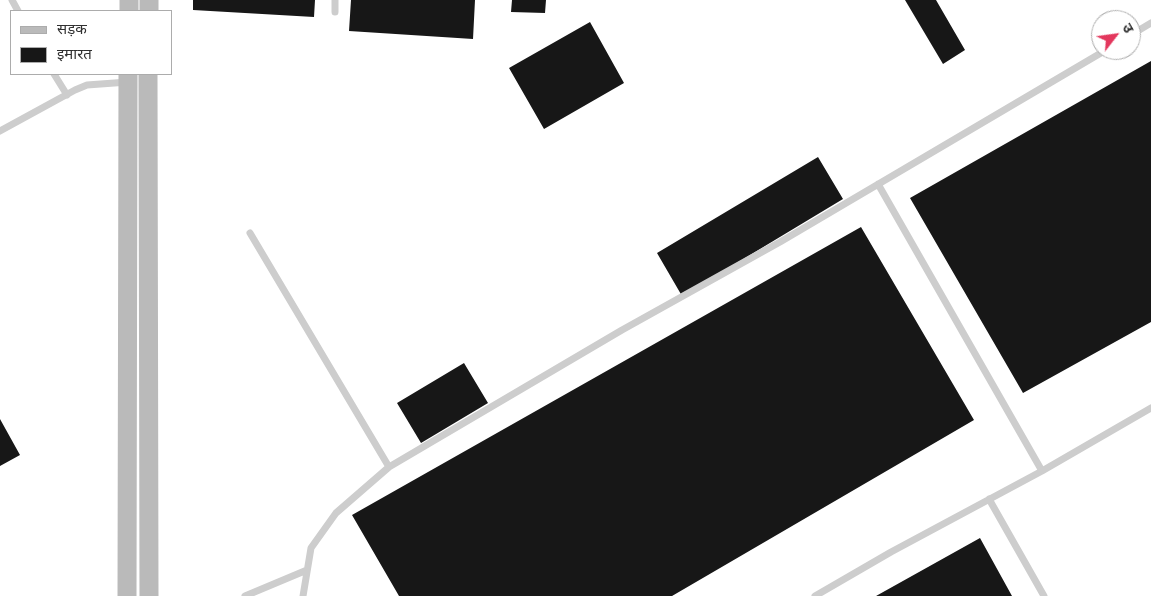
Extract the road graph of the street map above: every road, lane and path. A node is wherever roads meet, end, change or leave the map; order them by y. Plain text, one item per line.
1 (336, 0) edge
2 (335, 12) dead end
3 (1091, 59) edge
4 (55, 75) edge
5 (148, 75) edge
6 (128, 78) edge
7 (67, 95) junction
8 (0, 132) edge
9 (878, 184) junction
10 (250, 233) dead end
11 (1151, 408) edge
12 (390, 467) junction
13 (1042, 471) junction
14 (989, 499) junction
15 (307, 570) junction
16 (127, 596) edge
17 (149, 596) edge
18 (244, 596) edge
19 (303, 596) edge
20 (816, 596) edge
21 (1044, 596) edge

1 - 2 lane
3 - 9 lane
4 - 7 lane
5 - 17 street
6 - 7 lane
6 - 16 street
7 - 8 lane
9 - 12 lane
9 - 13 lane
10 - 12 lane
11 - 13 lane
12 - 15 lane
13 - 14 lane
14 - 20 lane
14 - 21 lane
15 - 18 lane
15 - 19 lane

